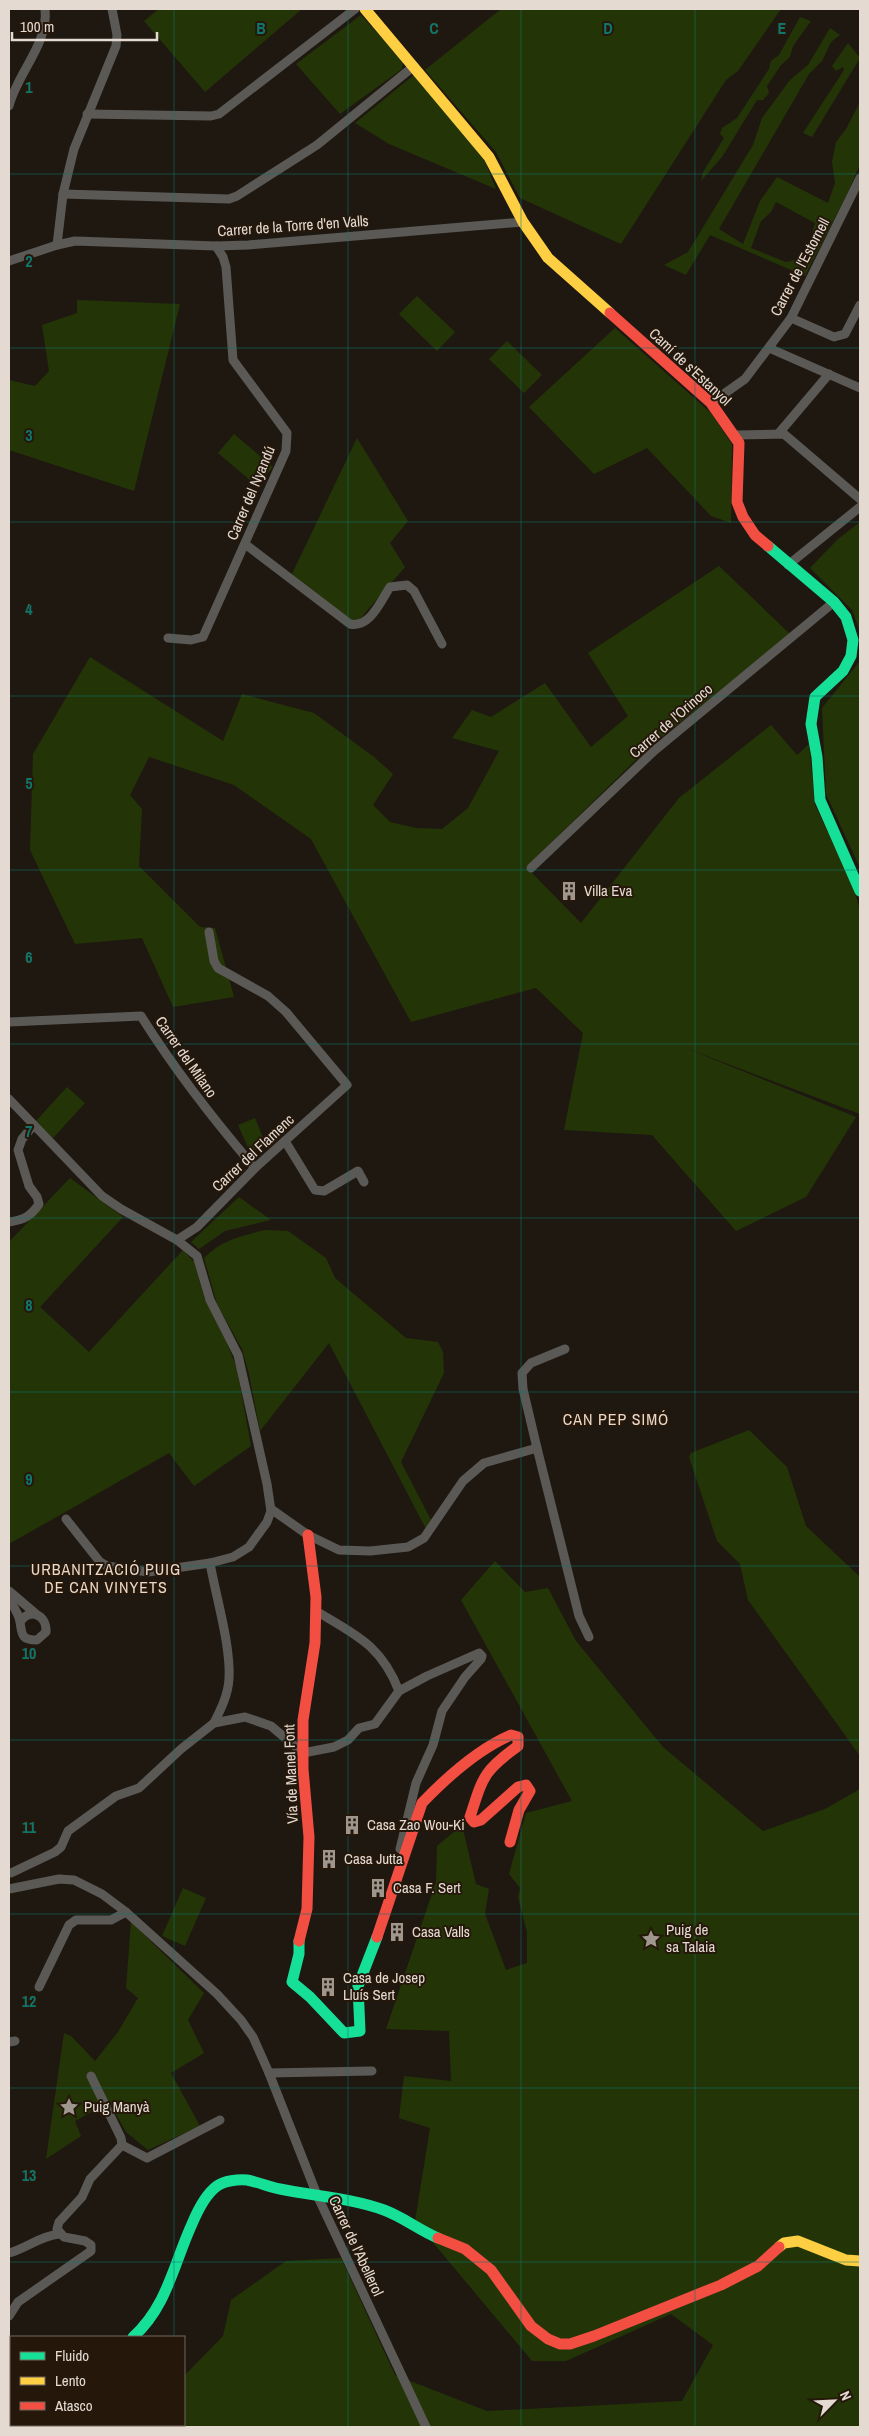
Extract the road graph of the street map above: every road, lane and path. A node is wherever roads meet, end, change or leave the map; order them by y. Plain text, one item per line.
1 (45, 9) edge
2 (112, 9) edge
3 (355, 9) edge
4 (365, 9) edge
5 (414, 66) junction
6 (9, 106) edge
7 (87, 114) junction
8 (860, 178) edge
9 (63, 194) junction
10 (523, 222) junction
11 (57, 244) junction
12 (216, 246) junction
13 (9, 261) edge
14 (860, 305) edge
15 (791, 318) junction
16 (769, 348) junction
17 (829, 374) junction
18 (860, 388) edge
19 (711, 403) junction
20 (778, 433) junction
21 (736, 436) junction
22 (860, 500) edge
23 (860, 507) edge
24 (244, 544) junction
25 (788, 565) junction
26 (834, 602) junction
27 (168, 638) dead end
28 (442, 644) dead end
29 (856, 658) edge
30 (531, 868) dead end
31 (860, 891) edge
32 (209, 932) dead end
33 (9, 1022) edge
34 (9, 1099) edge
35 (33, 1126) junction
36 (285, 1141) junction
37 (255, 1168) junction
38 (364, 1182) dead end
39 (9, 1222) edge
40 (177, 1240) junction
41 (565, 1348) dead end
42 (537, 1448) junction
43 (271, 1509) junction
44 (66, 1519) dead end
45 (308, 1535) junction
46 (210, 1563) junction
47 (9, 1591) edge
48 (9, 1599) edge
49 (316, 1611) junction
50 (36, 1614) junction
51 (20, 1622) junction
52 (588, 1637) dead end
53 (399, 1691) junction
54 (214, 1723) junction
55 (303, 1753) junction
56 (510, 1842) dead end
57 (403, 1856) junction
58 (10, 1871) edge
59 (10, 1888) edge
60 (126, 1912) junction
61 (39, 1987) dead end
62 (372, 2071) dead end
63 (269, 2073) junction
64 (91, 2076) dead end
65 (220, 2120) dead end
66 (122, 2145) junction
67 (317, 2195) junction
68 (59, 2234) junction
69 (9, 2253) edge
70 (860, 2261) edge
71 (9, 2316) edge
72 (134, 2336) edge
73 (426, 2427) edge

1 - 6 street
2 - 7 street
3 - 7 street
4 - 5 street, Camí de s'Estanyol
5 - 9 street
5 - 10 street, Camí de s'Estanyol
7 - 9 street
8 - 15 street, Carrer de l'Estornell
9 - 11 street
10 - 12 street, Carrer de la Torre d'en Valls
10 - 19 street, Camí de s'Estanyol
11 - 12 street, Carrer de la Torre d'en Valls
11 - 13 street, Carrer de la Torre d'en Valls
12 - 24 street, Carrer del Nyandú
14 - 15 street
15 - 16 street, Carrer de l'Estornell
16 - 17 street
16 - 19 street, Carrer de l'Estornell
17 - 18 street
17 - 20 street
19 - 21 street, Camí de s'Estanyol
20 - 21 street
20 - 22 street
21 - 25 street, Camí de s'Estanyol
23 - 25 street
24 - 27 street, Carrer del Nyandú
24 - 28 street
25 - 26 street, Camí de s'Estanyol
26 - 29 street, Camí de s'Estanyol
26 - 30 street, Carrer de l'Orinoco
29 - 31 street, Camí de s'Estanyol
32 - 36 street, Carrer del Flamenc
33 - 37 street, Carrer del Milano
34 - 35 street
35 - 39 street
35 - 40 street
36 - 37 street, Carrer del Flamenc
36 - 38 street
37 - 40 street, Carrer del Flamenc
40 - 43 street
41 - 42 street
42 - 45 street
42 - 52 street
43 - 45 street
43 - 46 street
44 - 46 street
45 - 49 street, Vía de Manel Font
46 - 54 street
47 - 50 street
48 - 51 street
49 - 53 street
49 - 55 street, Vía de Manel Font
50 - 51 street
50 - 51 street
53 - 55 street
53 - 57 street
54 - 55 street
54 - 58 street
55 - 57 street, Vía de Manel Font
56 - 57 street
58 - 59 street
59 - 60 street, Carrer de l'Abellerol
60 - 61 street
60 - 63 street, Carrer de l'Abellerol
62 - 63 street
63 - 67 street, Carrer de l'Abellerol
64 - 66 street
65 - 66 street
66 - 68 street
67 - 70 street
67 - 72 street
67 - 73 street, Carrer de l'Abellerol
68 - 69 street
68 - 71 street

